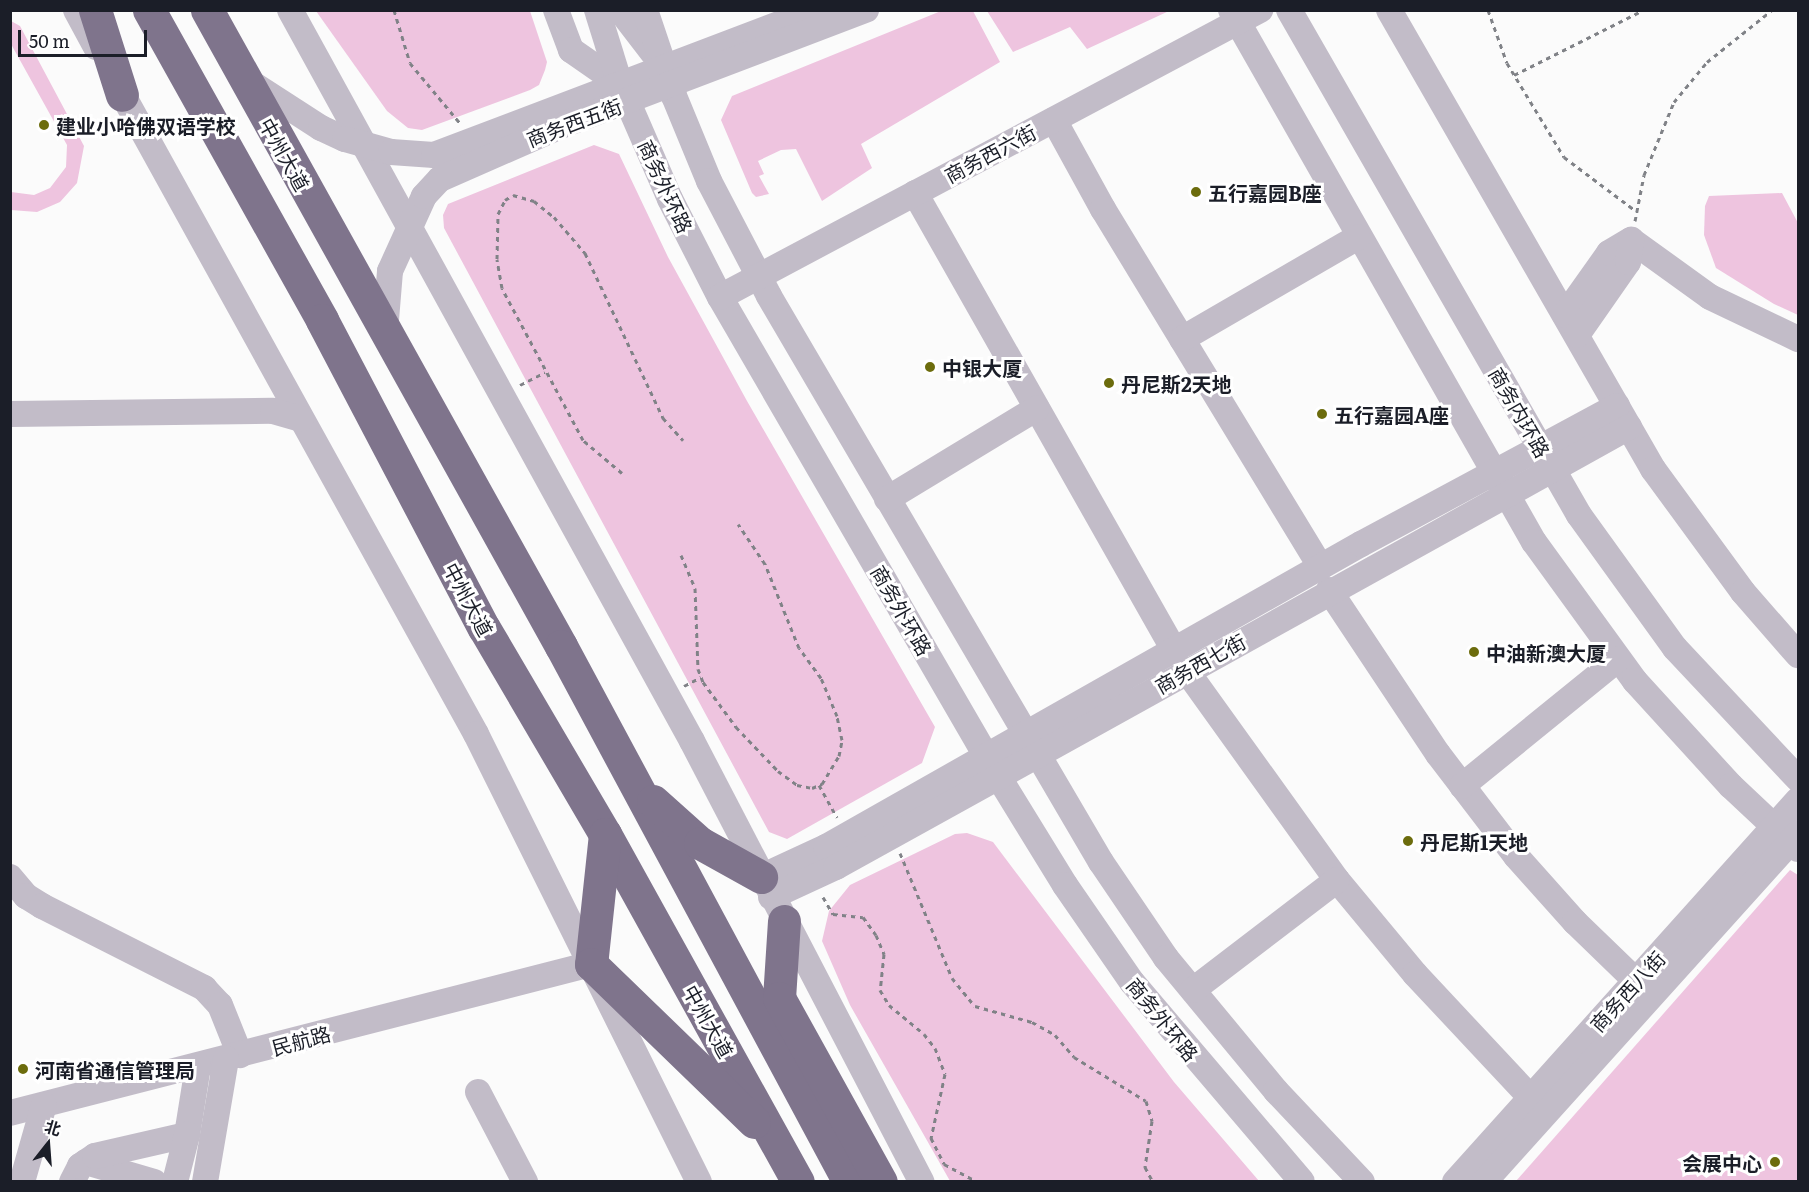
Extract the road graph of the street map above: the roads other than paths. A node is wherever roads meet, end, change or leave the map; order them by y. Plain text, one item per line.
1 (76, 10) edge
2 (95, 10) edge
3 (149, 10) edge
4 (207, 10) edge
5 (290, 10) edge
6 (556, 10) edge
7 (597, 10) edge
8 (620, 10) edge
9 (645, 10) edge
10 (815, 10) edge
11 (866, 10) edge
12 (1260, 10) edge
13 (1289, 10) edge
14 (1389, 10) edge
15 (1234, 17) edge
16 (667, 76) junction
17 (243, 78) junction
18 (624, 92) junction
19 (122, 95) junction
20 (1054, 120) junction
21 (365, 145) junction
22 (915, 193) junction
23 (410, 226) junction
24 (1358, 237) junction
25 (758, 276) junction
26 (720, 297) junction
27 (1571, 325) junction
28 (385, 332) junction
29 (1182, 339) junction
30 (1798, 339) edge
31 (1037, 408) junction
32 (10, 414) edge
33 (1623, 417) junction
34 (301, 419) junction
35 (10, 429) edge
36 (1546, 458) junction
37 (1500, 483) junction
38 (887, 499) junction
39 (1325, 579) junction
40 (1798, 655) edge
41 (1618, 659) junction
42 (1180, 660) junction
43 (1030, 745) junction
44 (992, 766) junction
45 (1798, 779) edge
46 (1462, 786) junction
47 (637, 787) junction
48 (1798, 800) edge
49 (605, 834) junction
50 (1790, 838) edge
51 (10, 877) edge
52 (1337, 880) junction
53 (772, 898) junction
54 (591, 964) junction
55 (1636, 981) junction
56 (1193, 990) junction
57 (233, 1057) junction
58 (198, 1066) junction
59 (478, 1092) dead end
60 (1530, 1098) junction
61 (44, 1105) junction
62 (10, 1113) edge
63 (187, 1136) junction
64 (777, 1143) junction
65 (79, 1172) edge
66 (22, 1182) edge
67 (154, 1182) edge
68 (175, 1182) edge
69 (205, 1182) edge
70 (525, 1182) edge
71 (699, 1182) edge
72 (788, 1182) edge
73 (798, 1182) edge
74 (849, 1182) edge
75 (881, 1182) edge
76 (922, 1182) edge
77 (1302, 1182) edge
78 (1362, 1182) edge
79 (1455, 1182) edge
80 (1484, 1182) edge

1 - 19 street
2 - 19 highway
3 - 49 highway, 中州大道
4 - 17 highway, 中州大道
5 - 21 street
6 - 18 street
7 - 18 street, 商务外环路
8 - 16 street
9 - 16 street, 商务外环路
10 - 16 street, 商务西五街
11 - 16 street, 商务西五街
12 - 15 street, 商务西六街
13 - 36 street, 商务内环路
14 - 27 street
15 - 20 street, 商务西六街
15 - 24 street
16 - 18 street, 商务西五街
16 - 25 street, 商务外环路
17 - 21 street, 商务西五街
17 - 28 highway, 中州大道
18 - 21 street, 商务西五街
18 - 23 street, 商务西五街
18 - 26 street, 商务外环路
19 - 34 street
20 - 22 street, 商务西六街
20 - 29 street
21 - 23 street
22 - 25 street, 商务西六街
22 - 31 street
23 - 28 street, 商务西五街
23 - 53 street
24 - 29 street
24 - 37 street
25 - 26 street, 商务西六街
25 - 38 street, 商务外环路
26 - 44 street, 商务外环路
27 - 30 street
27 - 33 street
28 - 47 highway, 中州大道
29 - 39 street
31 - 38 street
31 - 42 street
32 - 34 street
33 - 36 street, 商务西七街
33 - 40 street
34 - 35 street
34 - 54 street
36 - 37 street, 商务西七街
36 - 45 street, 商务内环路
37 - 39 street, 商务西七街
37 - 41 street
38 - 43 street, 商务外环路
39 - 42 street, 商务西七街
39 - 46 street
41 - 46 street
41 - 50 street
42 - 43 street, 商务西七街
42 - 52 street
43 - 44 street, 商务西七街
43 - 56 street, 商务外环路
44 - 53 street, 商务西七街
44 - 53 street, 商务西七街
44 - 77 street, 商务外环路
46 - 55 street
47 - 53 highway
47 - 74 highway, 中州大道
48 - 50 street, 商务西八街
49 - 54 highway
49 - 64 highway, 中州大道
50 - 55 street, 商务西八街
50 - 80 street, 商务西八街
51 - 57 street
52 - 56 street
52 - 60 street
53 - 75 highway
53 - 76 street
54 - 57 street, 民航路
54 - 64 highway
54 - 71 street
55 - 60 street, 商务西八街
56 - 78 street, 商务外环路
57 - 58 street, 民航路
57 - 69 street
58 - 61 street, 民航路
58 - 63 street
59 - 70 street
60 - 79 street, 商务西八街
61 - 62 street, 民航路
61 - 66 street
63 - 65 street
63 - 68 street
64 - 72 highway
64 - 73 highway, 中州大道
65 - 67 street

